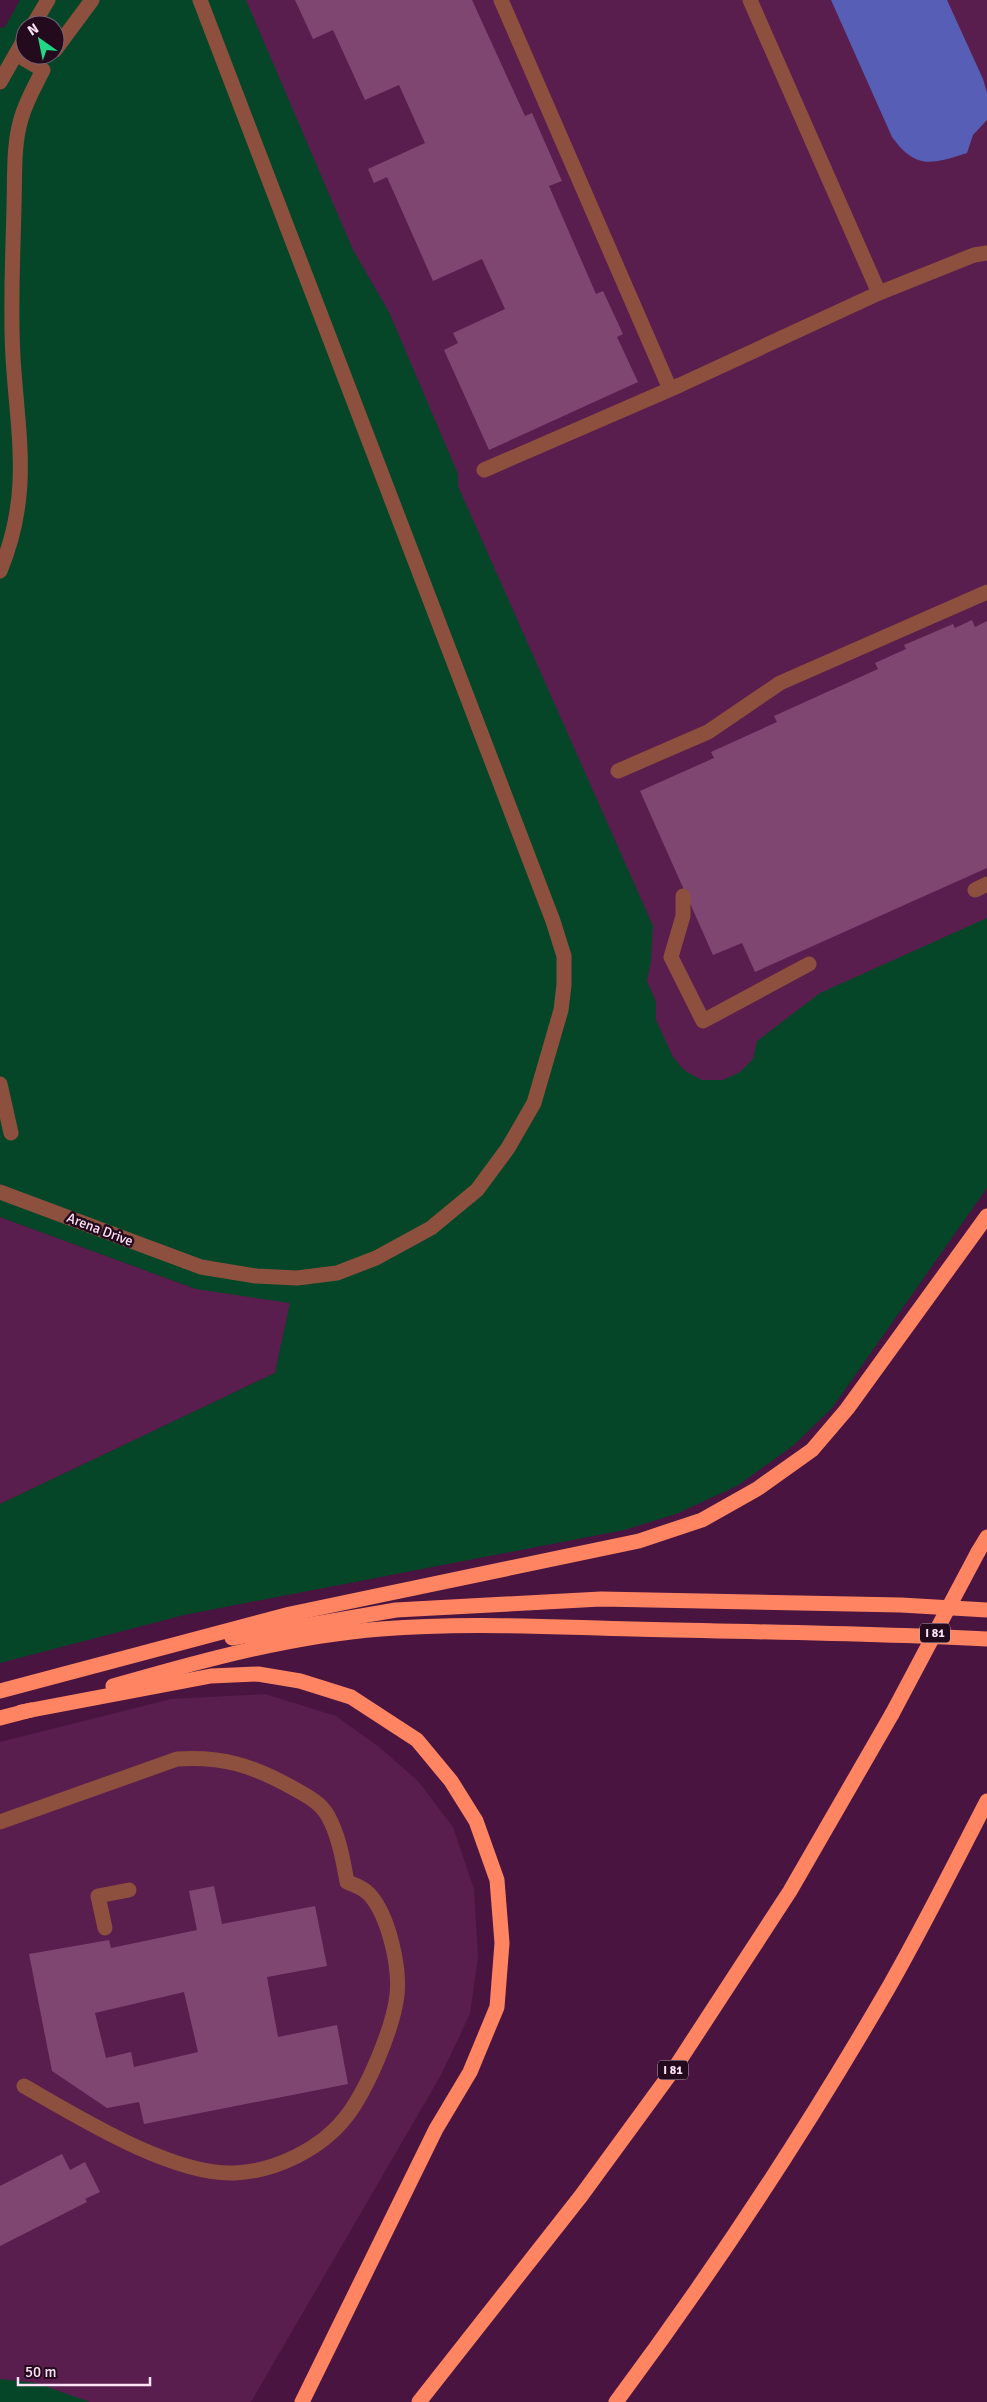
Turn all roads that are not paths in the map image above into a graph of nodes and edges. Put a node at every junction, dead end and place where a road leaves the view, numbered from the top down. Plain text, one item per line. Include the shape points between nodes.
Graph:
1 (48, 0) edge
2 (92, 0) edge
3 (200, 0) edge
4 (501, 0) edge
5 (750, 0) edge
6 (39, 15) edge
7 (65, 36) edge
8 (15, 56) edge
9 (35, 65) edge
10 (46, 65) edge
11 (43, 70) junction
12 (0, 82) edge
13 (987, 253) edge
14 (879, 293) junction
15 (670, 389) junction
16 (484, 470) dead end
17 (0, 572) edge
18 (987, 592) edge
19 (618, 771) dead end
20 (683, 896) dead end
21 (809, 964) dead end
22 (0, 1084) edge
23 (11, 1133) dead end
24 (0, 1192) edge
25 (987, 1216) edge
26 (987, 1537) edge
27 (987, 1610) edge
28 (987, 1639) edge
29 (7, 1689) edge
30 (21, 1712) junction
31 (0, 1718) edge
32 (987, 1801) edge
33 (0, 1822) edge
34 (129, 1890) dead end
35 (105, 1928) dead end
36 (24, 2086) dead end
37 (302, 2402) edge
38 (419, 2402) edge
39 (616, 2402) edge

1 - 6 lane
2 - 7 lane
3 - 24 lane, Arena Drive via 553,920 564,956 561,1010 534,1102 508,1148 477,1190 431,1228 376,1258 337,1273 297,1278 256,1276 201,1267
4 - 15 lane
5 - 14 lane
8 - 12 lane
9 - 11 lane
10 - 11 lane
11 - 17 lane via 29,96 16,145 13,357 22,460 18,511
13 - 14 lane via 958,261
14 - 15 lane
15 - 16 lane
18 - 19 lane via 780,683 708,732
20 - 21 lane via 683,916 671,956 703,1021
22 - 23 lane
25 - 29 highway via 848,1409 812,1450 757,1489 702,1520 638,1541 290,1614
26 - 38 highway, I 81, bridge via 892,1714 790,1891 676,2066 575,2203
27 - 29 highway via 901,1605 601,1599 396,1610 221,1640
28 - 30 highway via 896,1634 459,1625 379,1629 281,1643 201,1660
30 - 31 highway
30 - 37 highway via 212,1676 258,1674 300,1681 352,1697 417,1740 451,1781 476,1820 497,1880 502,1943 497,2007 470,2072 436,2129
32 - 39 highway via 890,1984 812,2114 731,2238
33 - 36 lane via 177,1759 221,1760 265,1772 317,1802 328,1816 347,1882 369,1894 389,1931 396,1973 397,1994 392,2018 360,2095 346,2118 328,2136 286,2162 234,2173 176,2164 94,2126
34 - 35 lane via 98,1896

